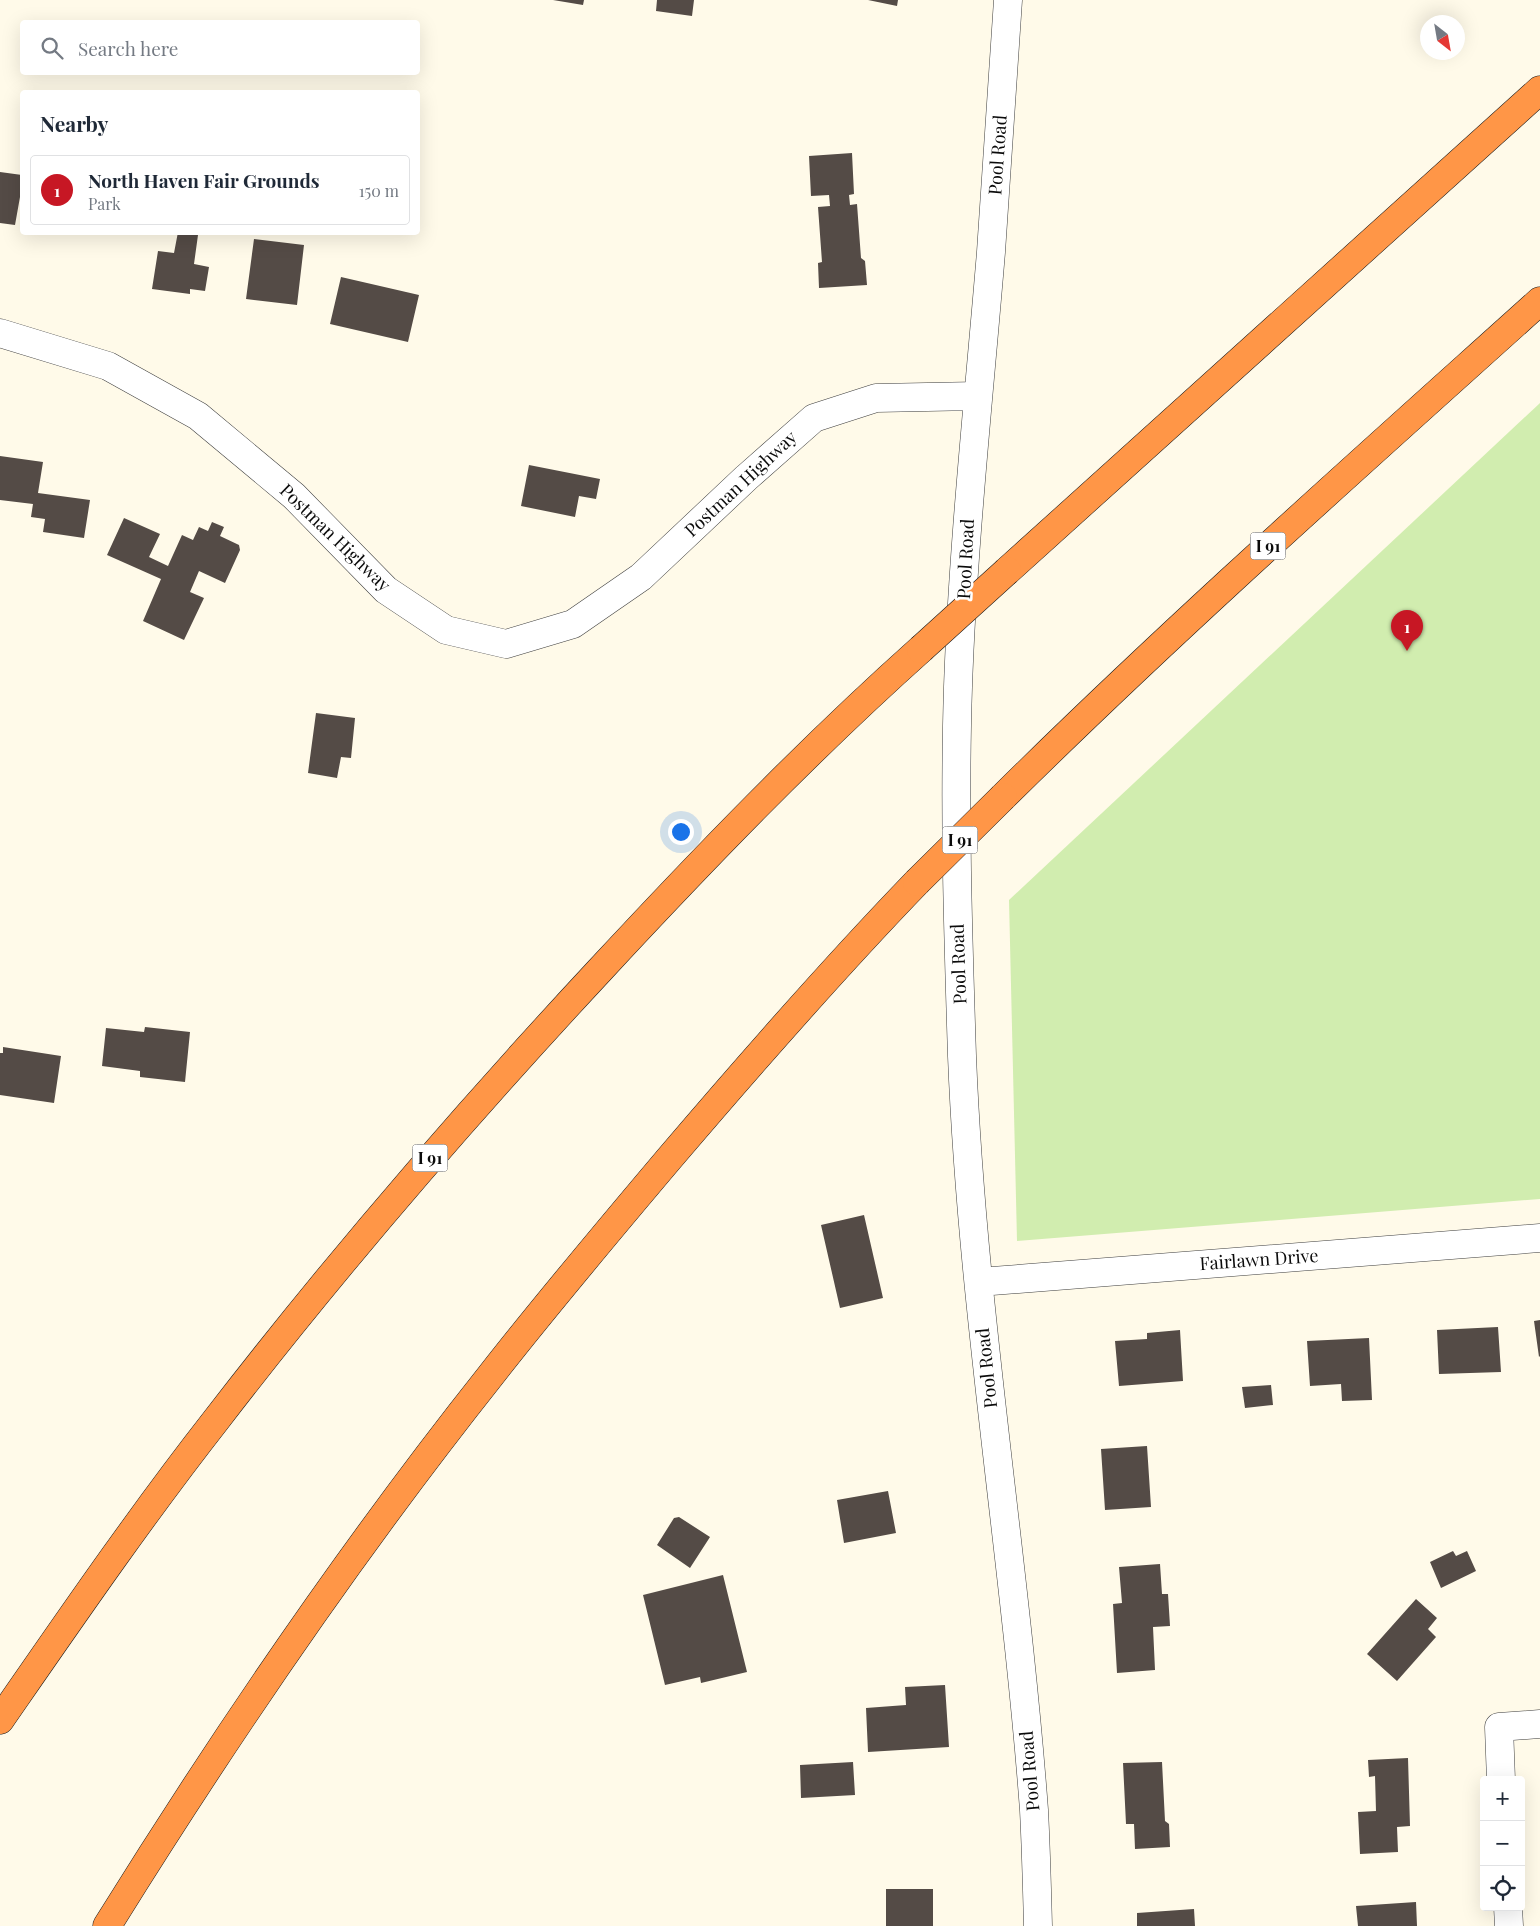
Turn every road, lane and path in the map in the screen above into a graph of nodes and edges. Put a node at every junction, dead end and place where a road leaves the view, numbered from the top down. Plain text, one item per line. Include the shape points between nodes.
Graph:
1 (1008, 0) edge
2 (1540, 90) edge
3 (1540, 301) edge
4 (0, 333) edge
5 (977, 396) junction
6 (1540, 1238) edge
7 (979, 1282) junction
8 (0, 1720) edge
9 (1540, 1724) edge
10 (1501, 1776) edge
11 (1508, 1911) edge
12 (107, 1926) edge
13 (1038, 1926) edge
14 (1509, 1926) edge

1 - 5 street, Pool Road
2 - 8 highway, I 91, bridge via 822,741 691,873 546,1028 419,1171 301,1312 215,1420 104,1570
3 - 12 highway, I 91, bridge via 1154,652 917,882 792,1017 705,1116 490,1376 388,1510 279,1665
4 - 5 street, Postman Highway via 108,366 198,416 294,496 386,590 446,630 506,644 573,624 641,577 814,418 876,398
5 - 7 street, Pool Road via 962,616 957,751 962,1061
6 - 7 street, Fairlawn Drive
7 - 13 street, Pool Road via 1034,1812
9 - 10 street via 1499,1727
11 - 14 street

